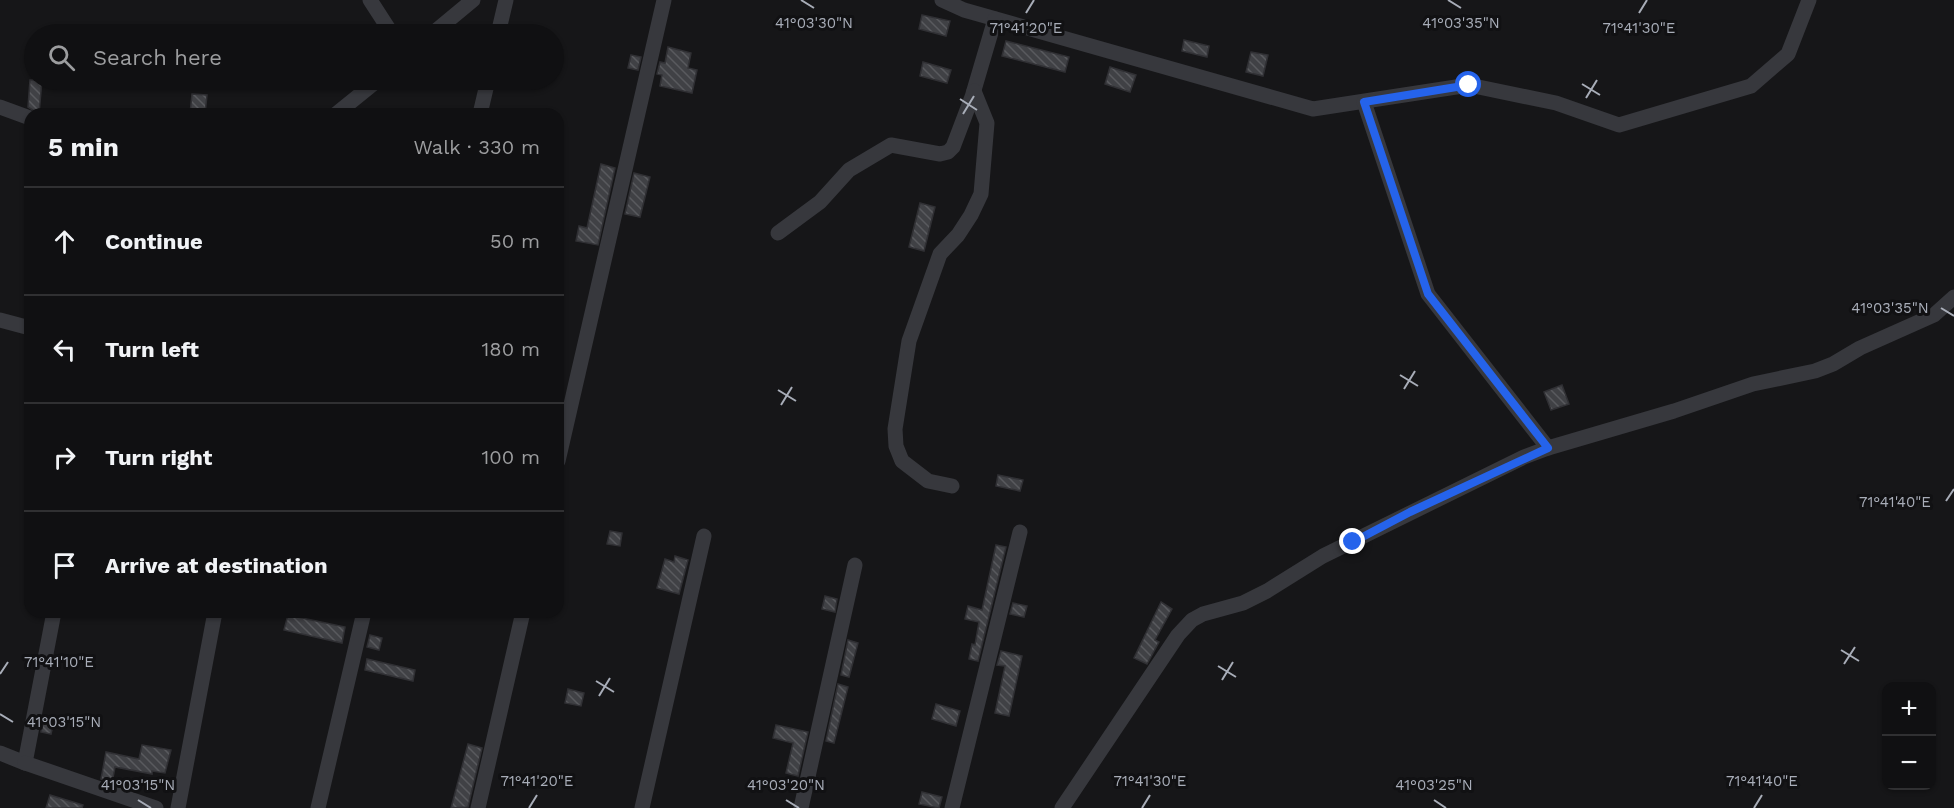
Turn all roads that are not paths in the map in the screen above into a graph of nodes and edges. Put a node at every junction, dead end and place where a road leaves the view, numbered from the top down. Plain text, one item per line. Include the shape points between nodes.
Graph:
1 (370, 0) edge
2 (474, 0) edge
3 (506, 0) edge
4 (664, 0) edge
5 (942, 0) edge
6 (1809, 0) edge
7 (995, 19) junction
8 (386, 24) edge
9 (444, 24) edge
10 (500, 24) edge
11 (366, 90) edge
12 (486, 90) edge
13 (974, 91) junction
14 (1364, 102) junction
15 (0, 106) edge
16 (343, 108) edge
17 (481, 108) edge
18 (24, 116) edge
19 (778, 233) dead end
20 (1954, 297) edge
21 (0, 320) edge
22 (24, 326) edge
23 (564, 435) edge
24 (1548, 448) junction
25 (952, 486) dead end
26 (1020, 532) dead end
27 (704, 536) dead end
28 (855, 565) dead end
29 (53, 618) edge
30 (213, 618) edge
31 (362, 618) edge
32 (522, 618) edge
33 (0, 753) edge
34 (25, 763) junction
35 (156, 808) edge
36 (178, 808) edge
37 (318, 808) edge
38 (478, 808) edge
39 (642, 808) edge
40 (801, 808) edge
41 (952, 808) edge
42 (1062, 808) edge

1 - 8 street
2 - 9 street
3 - 10 street
4 - 23 street
5 - 7 street
6 - 14 street via 1788,54 1751,86 1619,125 1556,103 1469,85
7 - 13 street
7 - 14 street via 1313,109
11 - 16 street
12 - 17 street
13 - 19 street via 948,152 940,154 891,144 849,170 820,202
13 - 25 street via 987,123 981,194 958,235 940,254 909,341 895,429 902,461 928,481
14 - 24 street via 1428,294
15 - 18 street
20 - 24 street via 1934,315 1815,371 1753,384
21 - 22 street
24 - 42 street via 1323,556 1243,603 1192,620
26 - 41 street
27 - 39 street
28 - 40 street
29 - 34 street
30 - 36 street
31 - 37 street
32 - 38 street
33 - 34 street
34 - 35 street

